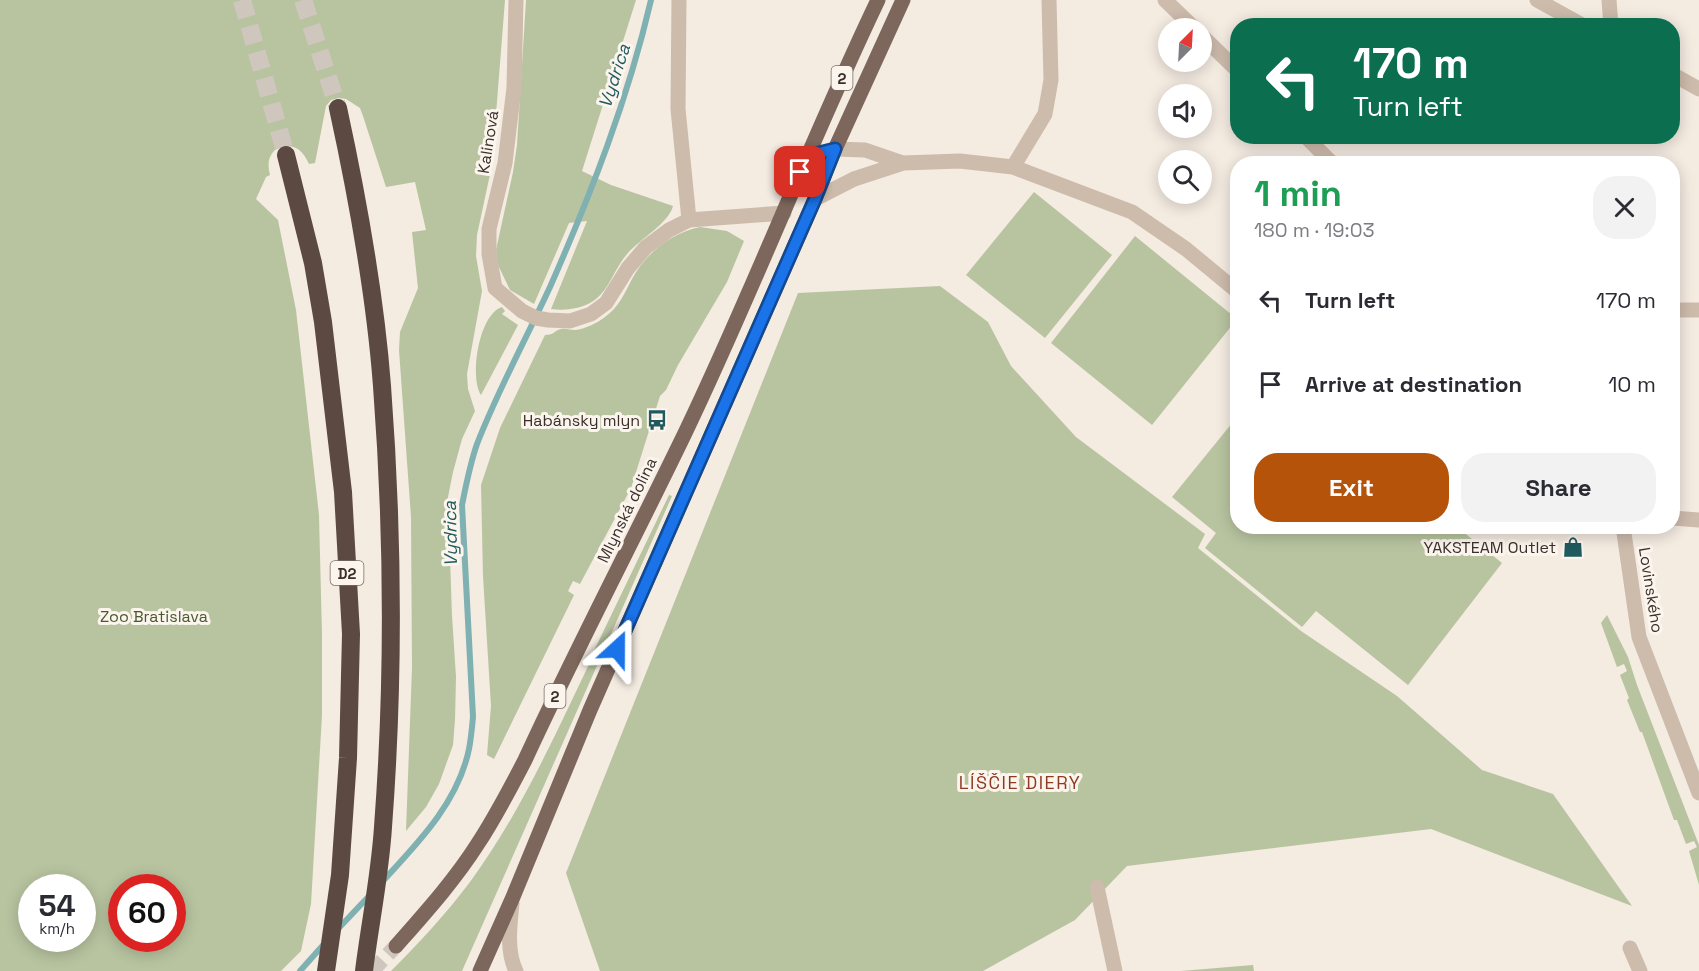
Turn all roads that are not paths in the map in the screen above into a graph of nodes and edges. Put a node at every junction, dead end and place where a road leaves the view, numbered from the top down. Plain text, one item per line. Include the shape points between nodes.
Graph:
1 (516, 0) edge
2 (679, 0) edge
3 (878, 0) edge
4 (903, 0) edge
5 (1048, 0) edge
6 (1165, 0) edge
7 (1537, 0) edge
8 (1609, 0) edge
9 (1184, 18) edge
10 (1570, 18) edge
11 (1610, 18) edge
12 (1212, 46) edge
13 (1230, 63) edge
14 (1680, 78) edge
15 (1699, 89) edge
16 (338, 108) tunnel mouth
17 (1313, 144) edge
18 (835, 149) junction
19 (286, 155) tunnel mouth
20 (807, 156) junction
21 (1325, 156) edge
22 (903, 163) junction
23 (1013, 167) junction
24 (815, 199) junction
25 (784, 213) junction
26 (689, 220) junction
27 (1230, 285) edge
28 (1680, 310) edge
29 (1699, 310) edge
30 (1680, 519) edge
31 (1699, 520) edge
32 (1624, 534) edge
33 (1699, 793) edge
34 (1097, 887) dead end
35 (513, 897) junction
36 (396, 946) tunnel mouth
37 (1630, 948) dead end
38 (326, 971) edge
39 (364, 971) edge
40 (480, 971) edge
41 (516, 971) edge
42 (1115, 971) edge
43 (1640, 971) edge

1 - 26 street, Kalinová via 513,99 505,163 489,229 495,288 536,318 570,321 591,314 606,303 646,247
2 - 26 street via 678,109
3 - 20 main road, Mlynská dolina / 2
4 - 18 main road, 2
5 - 23 street via 1051,80 1046,114
6 - 9 street
7 - 10 street
8 - 11 street
12 - 13 street
14 - 15 street
16 - 39 highway via 363,236 382,386 390,599 390,712 383,829
17 - 21 street
18 - 20 main road
18 - 22 street via 865,150
18 - 24 main road, 2
19 - 38 highway, D2 via 323,322 343,492 351,634 340,875
20 - 25 main road, Mlynská dolina / 2
22 - 23 street via 960,161
22 - 24 street via 854,179
23 - 27 street via 1132,212
24 - 25 main road
24 - 35 main road, 2 via 590,710
25 - 26 street
25 - 36 main road, Mlynská dolina / 2 via 687,429 501,806 439,897
28 - 29 street
30 - 31 street
32 - 33 street, Lovinského via 1640,637
34 - 42 street
35 - 40 main road, 2
35 - 41 street via 509,930
37 - 43 street

